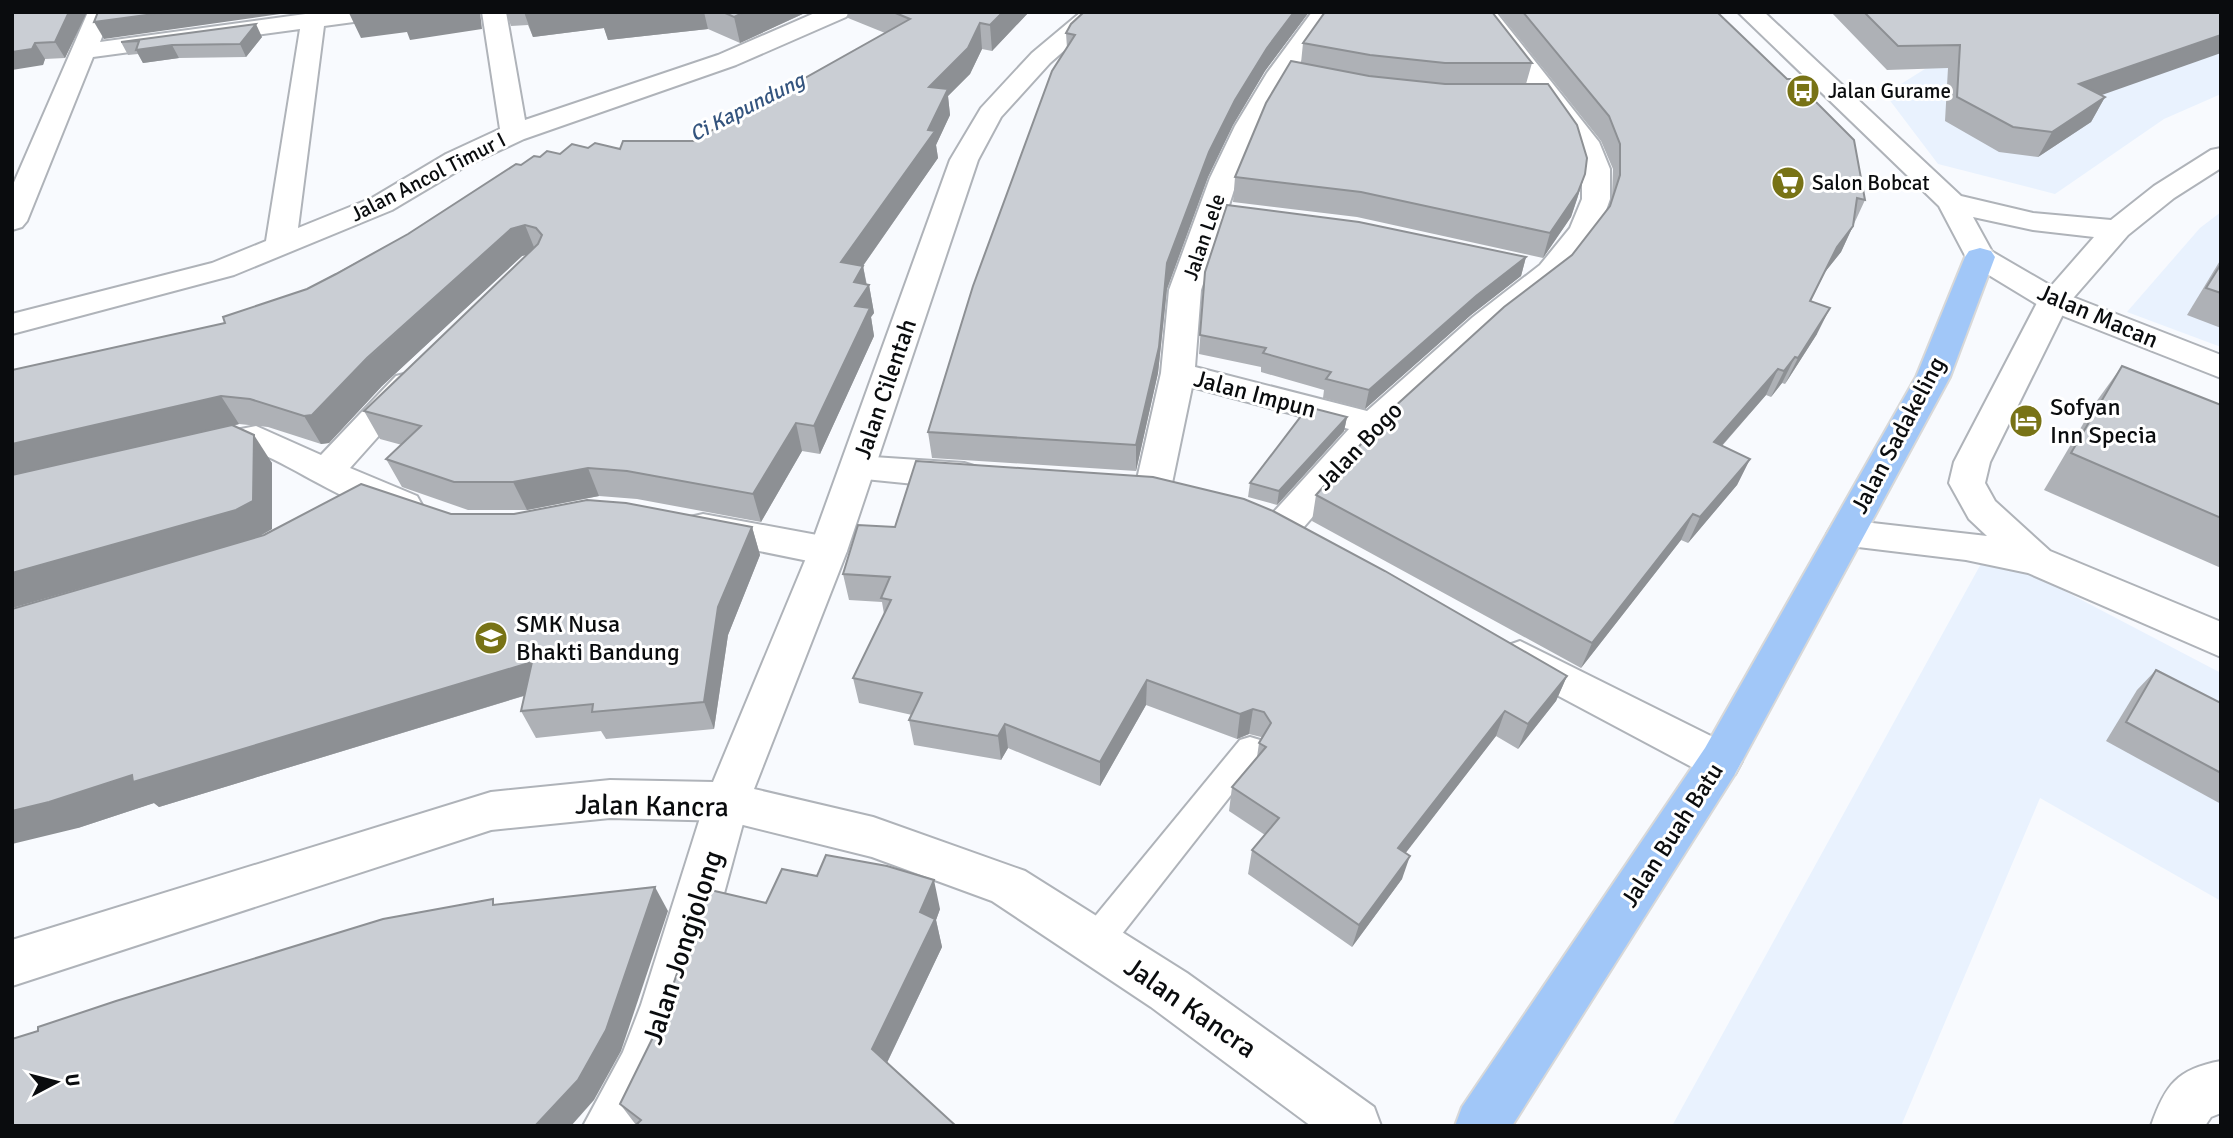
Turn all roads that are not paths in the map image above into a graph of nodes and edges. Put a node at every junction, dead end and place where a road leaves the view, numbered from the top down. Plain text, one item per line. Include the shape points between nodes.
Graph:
1 (100, 12) edge
2 (376, 12) edge
3 (494, 12) edge
4 (838, 12) edge
5 (1096, 12) edge
6 (1324, 12) edge
7 (1483, 12) edge
8 (1750, 12) edge
9 (313, 21) junction
10 (85, 51) junction
11 (514, 132) junction
12 (2221, 156) edge
13 (1951, 202) junction
14 (12, 221) edge
15 (2118, 229) junction
16 (281, 247) junction
17 (1980, 257) junction
18 (1511, 262) edge
19 (1551, 272) junction
20 (2054, 301) junction
21 (12, 324) edge
22 (2221, 367) edge
23 (426, 368) edge
24 (1178, 373) junction
25 (1373, 425) junction
26 (173, 455) edge
27 (858, 468) junction
28 (326, 472) junction
29 (995, 478) edge
30 (1114, 486) edge
31 (1153, 488) junction
32 (366, 491) junction
33 (1193, 496) edge
34 (335, 512) edge
35 (441, 519) edge
36 (676, 522) edge
37 (1846, 534) junction
38 (1321, 545) edge
39 (828, 551) junction
40 (2036, 561) junction
41 (1487, 638) edge
42 (2221, 640) edge
43 (1250, 748) dead end
44 (1720, 761) junction
45 (727, 802) junction
46 (1095, 942) junction
47 (12, 963) edge
48 (2221, 1087) edge
49 (609, 1126) edge
50 (1355, 1126) edge
51 (1481, 1126) edge
52 (2178, 1126) edge

1 - 10 street
2 - 9 street
3 - 11 street
4 - 11 street, Jalan Ancol Timur I via 727,60
5 - 27 street, Jalan Cilentah via 1041,58 990,114 964,160
6 - 24 street, Jalan Lele via 1293,76 1248,126 1224,178 1227,213 1185,290
7 - 19 street, Jalan Bogo via 1535,98 1585,142 1596,169 1596,199 1584,230
8 - 13 street
9 - 10 street
9 - 16 street
10 - 14 street
11 - 16 street, Jalan Ancol Timur I via 382,204
12 - 15 street via 2164,192
13 - 15 street via 2066,229
13 - 17 street
15 - 20 street
16 - 21 street, Jalan Ancol Timur I via 223,269
17 - 20 street, Jalan Macan
17 - 37 main road, Jalan Sadakeling via 1933,377
18 - 19 street
19 - 25 street, Jalan Bogo via 1484,324
20 - 22 street, Jalan Macan
20 - 40 street via 1972,462 1967,483 1982,510
23 - 28 street
24 - 25 street, Jalan Impun
24 - 31 street, Jalan Lele
25 - 38 street, Jalan Bogo via 1267,519
26 - 28 street via 256,438
27 - 29 street
27 - 39 street, Jalan Cilentah
28 - 32 street
30 - 31 street
31 - 33 street
32 - 34 street
32 - 35 street
36 - 39 street
37 - 40 street via 1965,546
37 - 44 main road, Jalan Buah Batu
39 - 45 street, Jalan Cilentah
40 - 42 street
41 - 44 street
43 - 46 lane
44 - 51 main road, Jalan Buah Batu
45 - 46 street, Jalan Kancra via 873,837 1008,886
45 - 47 street, Jalan Kancra via 610,799 491,811
45 - 49 street, Jalan Jongjolong via 666,1005 642,1068
46 - 50 street, Jalan Kancra via 1169,990
48 - 52 street via 2205,1089 2184,1105

